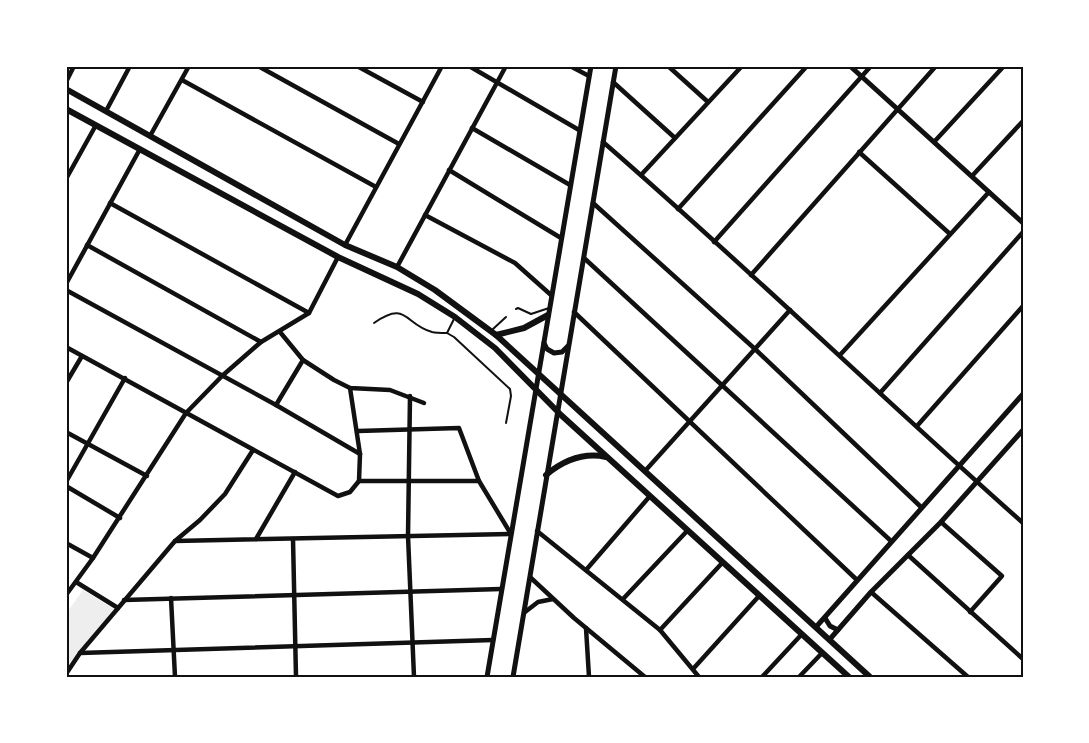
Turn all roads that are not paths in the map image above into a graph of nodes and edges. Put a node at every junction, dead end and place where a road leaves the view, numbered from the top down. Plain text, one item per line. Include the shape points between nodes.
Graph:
1 (74, 66) edge
2 (130, 66) edge
3 (189, 66) edge
4 (258, 66) edge
5 (357, 66) edge
6 (442, 66) edge
7 (469, 66) edge
8 (506, 66) edge
9 (570, 66) edge
10 (591, 66) edge
11 (616, 66) edge
12 (668, 66) edge
13 (741, 66) edge
14 (807, 66) edge
15 (850, 66) edge
16 (871, 66) edge
17 (936, 66) edge
18 (1004, 66) edge
19 (589, 76) junction
20 (861, 77) junction
21 (182, 80) junction
22 (498, 81) junction
23 (66, 82) edge
24 (613, 82) junction
25 (66, 89) edge
26 (423, 102) junction
27 (708, 102) junction
28 (66, 109) edge
29 (896, 109) junction
30 (106, 111) junction
31 (1023, 121) edge
32 (96, 125) junction
33 (472, 128) junction
34 (579, 130) junction
35 (150, 136) junction
36 (675, 138) junction
37 (603, 142) junction
38 (934, 142) junction
39 (399, 144) junction
40 (140, 149) junction
41 (859, 152) junction
42 (449, 170) junction
43 (641, 175) junction
44 (972, 176) junction
45 (66, 179) edge
46 (570, 184) junction
47 (376, 187) junction
48 (989, 192) junction
49 (111, 203) junction
50 (594, 203) junction
51 (678, 209) junction
52 (425, 215) junction
53 (1023, 223) edge
54 (1023, 232) edge
55 (950, 234) junction
56 (561, 237) junction
57 (714, 242) junction
58 (345, 245) junction
59 (87, 246) junction
60 (338, 257) junction
61 (584, 258) junction
62 (397, 267) junction
63 (751, 275) junction
64 (66, 284) edge
65 (66, 290) edge
66 (551, 295) junction
67 (1023, 306) edge
68 (516, 309) dead end
69 (790, 310) junction
70 (548, 312) junction
71 (574, 312) junction
72 (309, 313) junction
73 (455, 317) junction
74 (506, 317) dead end
75 (374, 322) dead end
76 (280, 332) junction
77 (447, 333) junction
78 (494, 333) junction
79 (544, 341) junction
80 (261, 342) junction
81 (568, 344) junction
82 (66, 346) edge
83 (755, 348) junction
84 (840, 355) junction
85 (82, 356) junction
86 (303, 360) junction
87 (538, 373) junction
88 (222, 376) junction
89 (125, 378) junction
90 (66, 383) edge
91 (722, 384) junction
92 (350, 388) junction
93 (535, 389) junction
94 (880, 393) junction
95 (560, 394) junction
96 (1023, 394) edge
97 (410, 396) junction
98 (424, 403) dead end
99 (276, 405) junction
100 (557, 410) junction
101 (186, 413) junction
102 (690, 420) junction
103 (506, 423) dead end
104 (917, 426) junction
105 (408, 430) junction
106 (1023, 430) edge
107 (358, 431) junction
108 (66, 432) edge
109 (88, 444) junction
110 (253, 450) junction
111 (360, 454) junction
112 (608, 457) junction
113 (958, 465) junction
114 (645, 471) junction
115 (295, 472) junction
116 (546, 475) junction
117 (147, 476) junction
118 (359, 481) junction
119 (408, 481) junction
120 (479, 481) junction
121 (976, 483) junction
122 (66, 484) edge
123 (650, 496) junction
124 (921, 507) junction
125 (120, 518) junction
126 (1022, 519) edge
127 (941, 522) junction
128 (688, 530) junction
129 (537, 531) junction
130 (511, 534) junction
131 (408, 536) junction
132 (293, 538) junction
133 (256, 539) junction
134 (175, 541) junction
135 (891, 541) junction
136 (66, 543) edge
137 (908, 555) junction
138 (93, 558) junction
139 (723, 562) junction
140 (586, 570) junction
141 (531, 578) junction
142 (857, 580) junction
143 (76, 582) junction
144 (501, 589) junction
145 (411, 592) junction
146 (871, 592) junction
147 (66, 595) edge
148 (293, 596) junction
149 (759, 596) junction
150 (171, 598) junction
151 (553, 599) junction
152 (623, 599) junction
153 (124, 600) junction
154 (118, 608) junction
155 (525, 612) junction
156 (970, 612) junction
157 (825, 618) junction
158 (816, 627) junction
159 (586, 628) junction
160 (660, 630) junction
161 (838, 630) junction
162 (802, 634) junction
163 (830, 639) junction
164 (493, 640) junction
165 (413, 642) junction
166 (294, 647) junction
167 (174, 652) junction
168 (80, 653) junction
169 (822, 653) junction
170 (1023, 659) edge
171 (693, 669) junction
172 (66, 674) edge
173 (175, 677) edge
174 (296, 677) edge
175 (414, 677) edge
176 (486, 677) edge
177 (513, 677) edge
178 (588, 677) edge
179 (645, 677) edge
180 (699, 677) edge
181 (762, 677) edge
182 (799, 677) edge
183 (849, 677) edge
184 (870, 677) edge
185 (968, 677) edge

1 - 23 street
2 - 30 street
3 - 21 street
4 - 39 street
5 - 26 street
6 - 26 street
7 - 22 street
8 - 22 street
9 - 19 street
10 - 19 street
11 - 24 street
12 - 27 street
13 - 27 street
14 - 51 street
15 - 20 street
16 - 20 street
17 - 29 street
18 - 38 street
19 - 34 street
20 - 29 street
20 - 57 street
21 - 35 street
21 - 47 street
22 - 33 street
22 - 34 street
24 - 36 street
24 - 37 street
25 - 30 main road
26 - 39 street
27 - 36 street
28 - 32 main road
29 - 38 street
29 - 41 street
30 - 35 main road
31 - 44 street
32 - 40 main road
32 - 45 street
33 - 42 street
33 - 46 street
34 - 46 street
35 - 58 main road
36 - 43 street
37 - 43 street
37 - 50 street
38 - 44 street
39 - 47 street
40 - 49 street
40 - 60 main road
41 - 55 street
41 - 63 street
42 - 52 street
42 - 56 street
43 - 51 street
44 - 48 street
46 - 56 street
47 - 58 street
48 - 53 street
48 - 55 street
49 - 59 street
49 - 72 street
50 - 61 street
50 - 83 street
51 - 57 street
52 - 62 street
52 - 66 street via 515,263
54 - 94 street
55 - 84 street
56 - 66 street
57 - 63 street
58 - 62 main road
59 - 64 street
59 - 80 street
60 - 72 street
60 - 73 main road via 418,294
61 - 71 street
61 - 91 street
62 - 78 main road
63 - 69 street
65 - 88 street
66 - 70 street
67 - 104 street
68 - 70 lane via 531,314
69 - 83 street
69 - 84 street
70 - 78 main road via 524,328
70 - 79 street
71 - 81 street
71 - 102 street
72 - 76 street
73 - 77 lane
73 - 93 main road via 495,348
74 - 78 lane
75 - 77 lane via 387,314 401,313 433,333
76 - 80 street
76 - 86 street
77 - 103 lane via 510,389
78 - 87 main road
79 - 81 street via 554,353 564,351
79 - 87 street
80 - 88 street
81 - 95 street
82 - 85 street
83 - 91 street
83 - 124 street
84 - 94 street
85 - 89 street
85 - 90 street
86 - 92 street
86 - 99 street
87 - 93 street
87 - 95 main road
88 - 99 street
88 - 101 street
89 - 101 street
89 - 109 street
91 - 102 street
91 - 135 street
92 - 97 street via 390,390
92 - 107 street
93 - 100 main road
93 - 130 street
94 - 104 street
95 - 100 street
95 - 114 main road
96 - 113 street
97 - 98 street
97 - 105 street
99 - 111 street
100 - 112 main road
100 - 116 street
101 - 110 street
101 - 117 street
102 - 114 street
102 - 142 street
104 - 113 street
105 - 107 street
105 - 119 street
105 - 120 street via 455,427 461,431
106 - 121 street
107 - 111 street
108 - 109 street
109 - 117 street
109 - 122 street
110 - 115 street
110 - 134 street via 225,494
111 - 118 street
112 - 116 main road via 584,455 570,459
112 - 123 main road
113 - 121 street
113 - 124 street
114 - 158 main road
115 - 118 street via 338,496 350,492
115 - 133 street
116 - 129 street
117 - 125 street
118 - 119 street
119 - 120 street
119 - 131 street
120 - 130 street
121 - 126 street
121 - 127 street
122 - 125 street
123 - 128 main road
123 - 140 street
124 - 135 street
125 - 138 street
127 - 137 street
127 - 156 street via 1002,576
128 - 139 main road
128 - 152 street
129 - 140 street
129 - 141 street
130 - 131 street
130 - 144 street
131 - 132 street
131 - 145 street
132 - 133 street
132 - 148 street
133 - 134 street
134 - 153 street
135 - 142 street
136 - 138 street
137 - 146 street
137 - 156 street
138 - 143 street
139 - 149 main road
139 - 160 street
140 - 152 street
141 - 151 street
141 - 155 street
142 - 157 street
143 - 147 street
143 - 154 street
144 - 145 street
144 - 164 street
145 - 148 street
145 - 165 street
146 - 161 street
146 - 185 street
148 - 150 street
148 - 166 street
149 - 162 main road
149 - 171 street
150 - 153 street
150 - 167 street
151 - 155 street via 538,602
151 - 159 street
152 - 160 street
153 - 154 street
154 - 168 street
155 - 177 street
156 - 170 street
157 - 158 street
157 - 161 street
158 - 163 main road
159 - 178 street
159 - 179 street
160 - 171 street
161 - 163 street
162 - 169 main road
162 - 181 street
163 - 184 main road
164 - 165 street
164 - 176 street
165 - 166 street
165 - 175 street
166 - 167 street
166 - 174 street
167 - 168 street
167 - 173 street
168 - 172 street
169 - 182 street
169 - 183 main road
171 - 180 street

